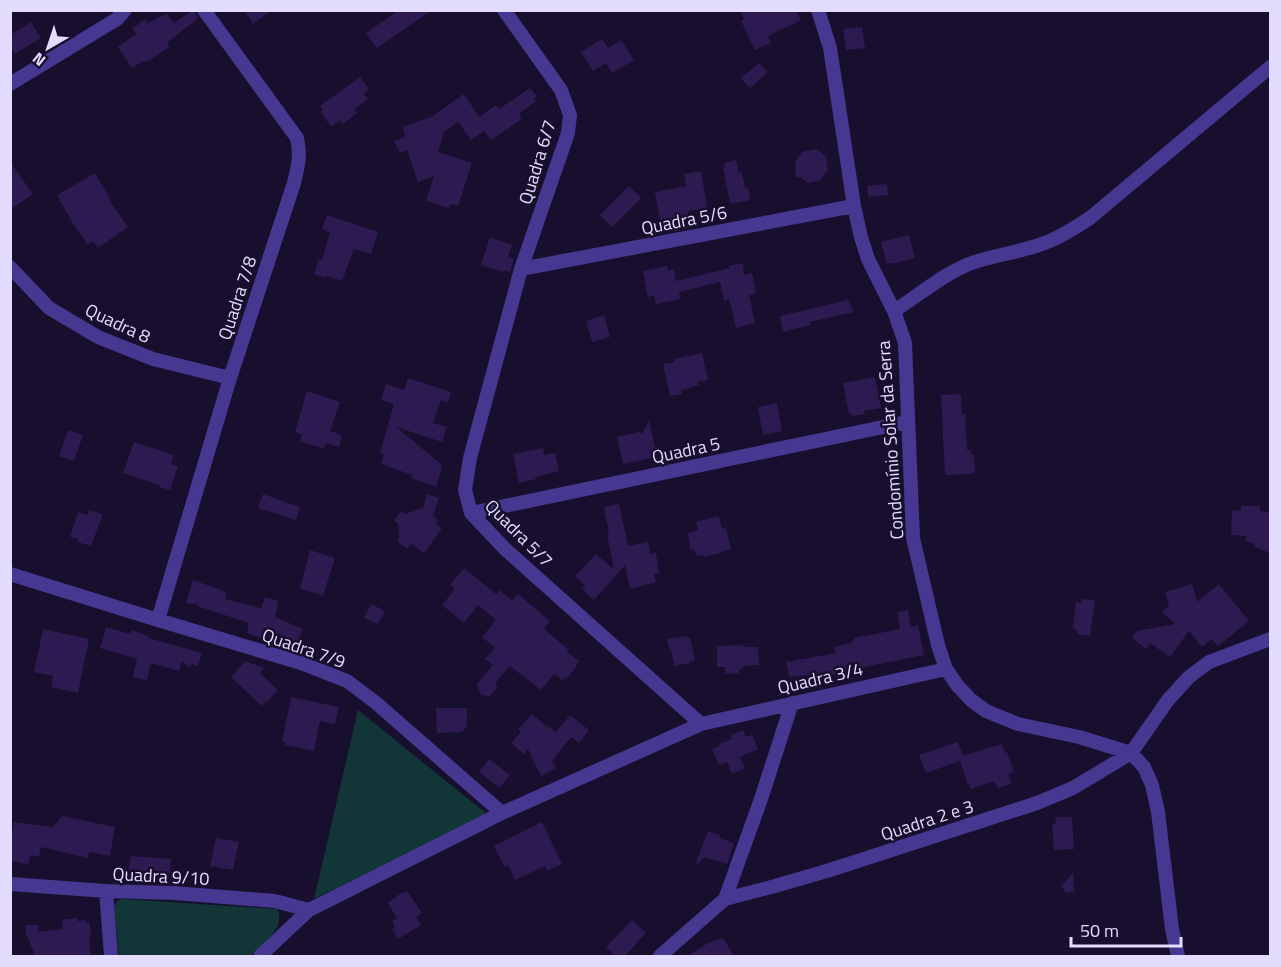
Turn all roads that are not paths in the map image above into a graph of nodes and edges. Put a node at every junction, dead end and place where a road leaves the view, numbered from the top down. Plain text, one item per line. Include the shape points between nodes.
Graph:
1 (204, 10) edge
2 (504, 10) edge
3 (818, 10) edge
4 (118, 13) edge
5 (1270, 67) edge
6 (10, 84) edge
7 (854, 206) junction
8 (10, 267) edge
9 (521, 269) junction
10 (894, 311) junction
11 (230, 378) junction
12 (907, 422) junction
13 (471, 513) junction
14 (10, 574) edge
15 (158, 620) junction
16 (1270, 639) edge
17 (946, 669) junction
18 (792, 703) junction
19 (702, 724) junction
20 (1131, 753) junction
21 (502, 813) junction
22 (10, 885) edge
23 (106, 891) junction
24 (725, 898) junction
25 (309, 909) junction
26 (111, 957) edge
27 (260, 957) edge
28 (660, 957) edge
29 (1178, 957) edge

1 - 11 street, Quadra 7/8 via 297,138 300,152 294,183
2 - 9 street, Quadra 6/7 via 561,90 570,115 568,133
3 - 7 street, Condomínio Solar da Serra via 830,48
4 - 6 street
5 - 10 street via 1090,218 1037,245 967,265
7 - 9 street, Quadra 5/6
7 - 10 street, Condomínio Solar da Serra via 868,259
8 - 11 street, Quadra 8 via 49,308 98,337 153,359
9 - 13 street, Quadra 5/7 via 470,458 465,490
10 - 12 street, Condomínio Solar da Serra via 905,342
11 - 15 street, Quadra 7/8
12 - 13 street, Quadra 5
12 - 17 street, Condomínio Solar da Serra via 913,538
13 - 19 street, Quadra 5/7
14 - 15 street, Quadra 7/9
15 - 21 street, Quadra 7/9 via 301,663 347,681
16 - 20 street via 1209,662 1189,677
17 - 18 street, Quadra 3/4
17 - 20 street, Condomínio Solar da Serra via 971,700 986,711 1018,724
18 - 19 street, Quadra 3/4
18 - 24 street
19 - 21 street, Quadra 3/4
20 - 24 street, Quadra 2 e 3 via 1072,789 1037,803 830,870
20 - 29 street via 1144,767 1152,785
21 - 25 street, Quadra 3/4
22 - 23 street, Quadra 9/10
23 - 25 street, Quadra 9/10 via 264,900
23 - 26 street
24 - 28 street
25 - 27 street, Quadra 3/4

